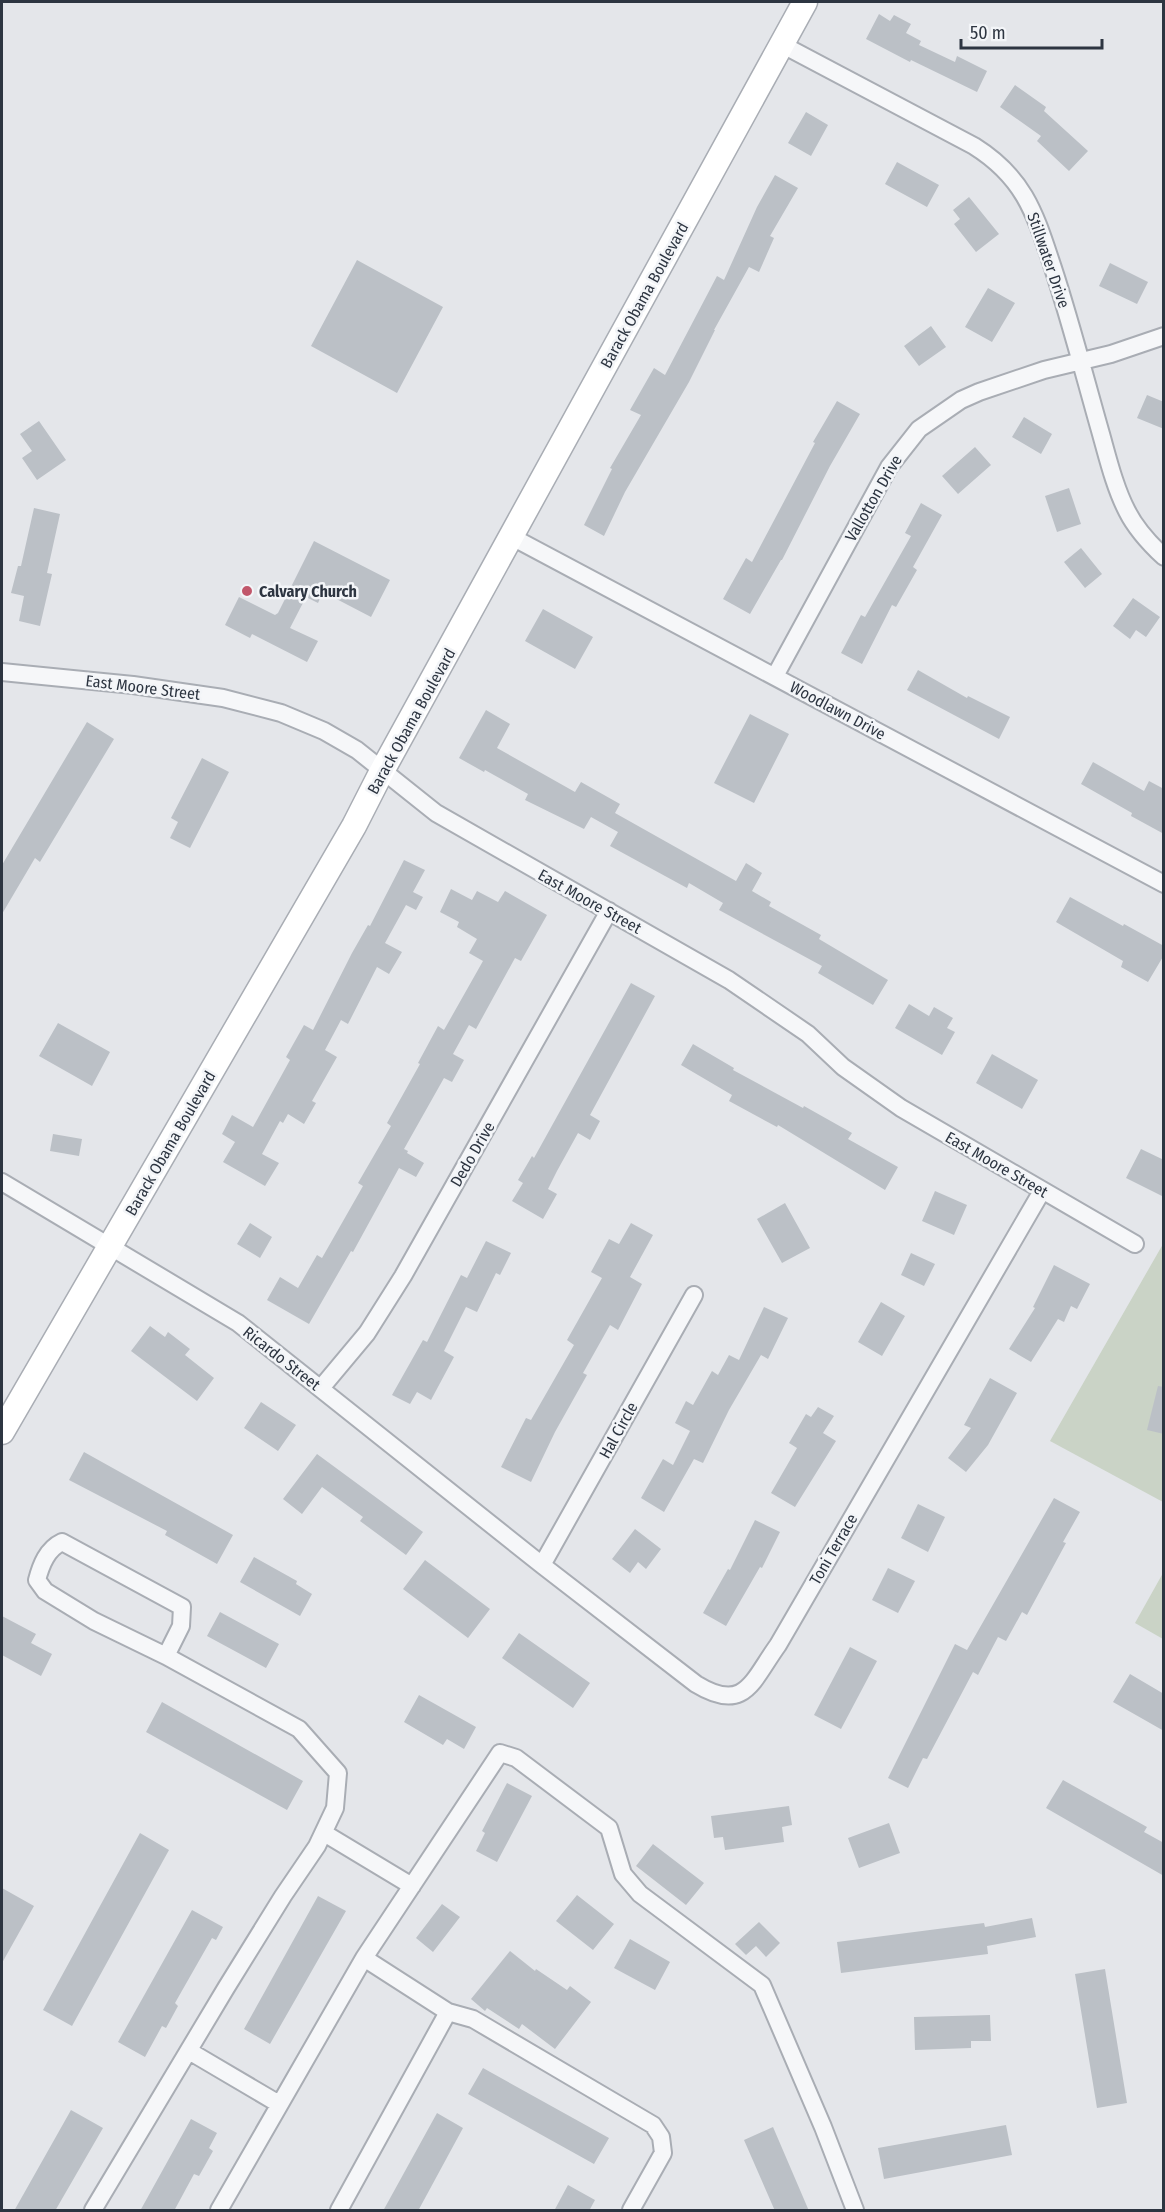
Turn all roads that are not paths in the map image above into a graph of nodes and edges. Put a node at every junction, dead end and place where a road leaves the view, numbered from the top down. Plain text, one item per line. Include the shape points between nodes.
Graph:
1 (805, 2) edge
2 (781, 44) junction
3 (1164, 336) edge
4 (1081, 361) junction
5 (512, 537) junction
6 (1164, 558) edge
7 (2, 672) edge
8 (775, 676) junction
9 (382, 771) junction
10 (1164, 884) edge
11 (609, 911) junction
12 (2, 1182) edge
13 (1042, 1191) junction
14 (1135, 1244) dead end
15 (110, 1248) junction
16 (694, 1295) dead end
17 (321, 1388) junction
18 (2, 1432) edge
19 (542, 1565) junction
20 (166, 1656) junction
21 (324, 1833) junction
22 (412, 1886) junction
23 (364, 1958) junction
24 (448, 2012) junction
25 (189, 2051) junction
26 (279, 2104) junction
27 (93, 2211) edge
28 (219, 2211) edge
29 (339, 2211) edge
30 (632, 2211) edge
31 (855, 2211) edge

1 - 2 main road, Barack Obama Boulevard
2 - 4 street, Stillwater Drive via 974,146 1001,166 1025,194 1034,213
2 - 5 main road, Barack Obama Boulevard
3 - 4 street, Vallotton Drive
4 - 6 street, Stillwater Drive via 1127,511
4 - 8 street, Vallotton Drive via 979,392 920,429 889,467
5 - 8 street, Woodlawn Drive
5 - 9 main road, Barack Obama Boulevard
7 - 9 street, East Moore Street via 172,690 257,705 324,731 357,750
8 - 10 street, Woodlawn Drive
9 - 11 street, East Moore Street via 435,813
9 - 15 main road, Barack Obama Boulevard
11 - 13 street, East Moore Street via 729,980 808,1034 843,1067 901,1108
11 - 17 street, Dedo Drive via 403,1276 367,1333
12 - 15 street, Ricardo Street
13 - 14 street, East Moore Street
13 - 19 street, Toni Terrace via 778,1645 745,1691 730,1697 696,1684
15 - 17 street, Ricardo Street via 238,1323
15 - 18 main road, Barack Obama Boulevard
16 - 19 street, Hal Circle
17 - 19 street, Ricardo Street
20 - 20 street via 94,1621 45,1591 37,1580 54,1545 62,1542 182,1607 181,1626
20 - 21 street via 299,1729 338,1773 335,1808
21 - 22 street
21 - 25 street
22 - 23 street
22 - 31 street via 500,1753 516,1758 609,1828 623,1874 640,1894 762,1985
23 - 24 street
23 - 26 street
24 - 29 street
24 - 30 street via 473,2019 653,2125 661,2137 663,2153
25 - 26 street
25 - 27 street
26 - 28 street

